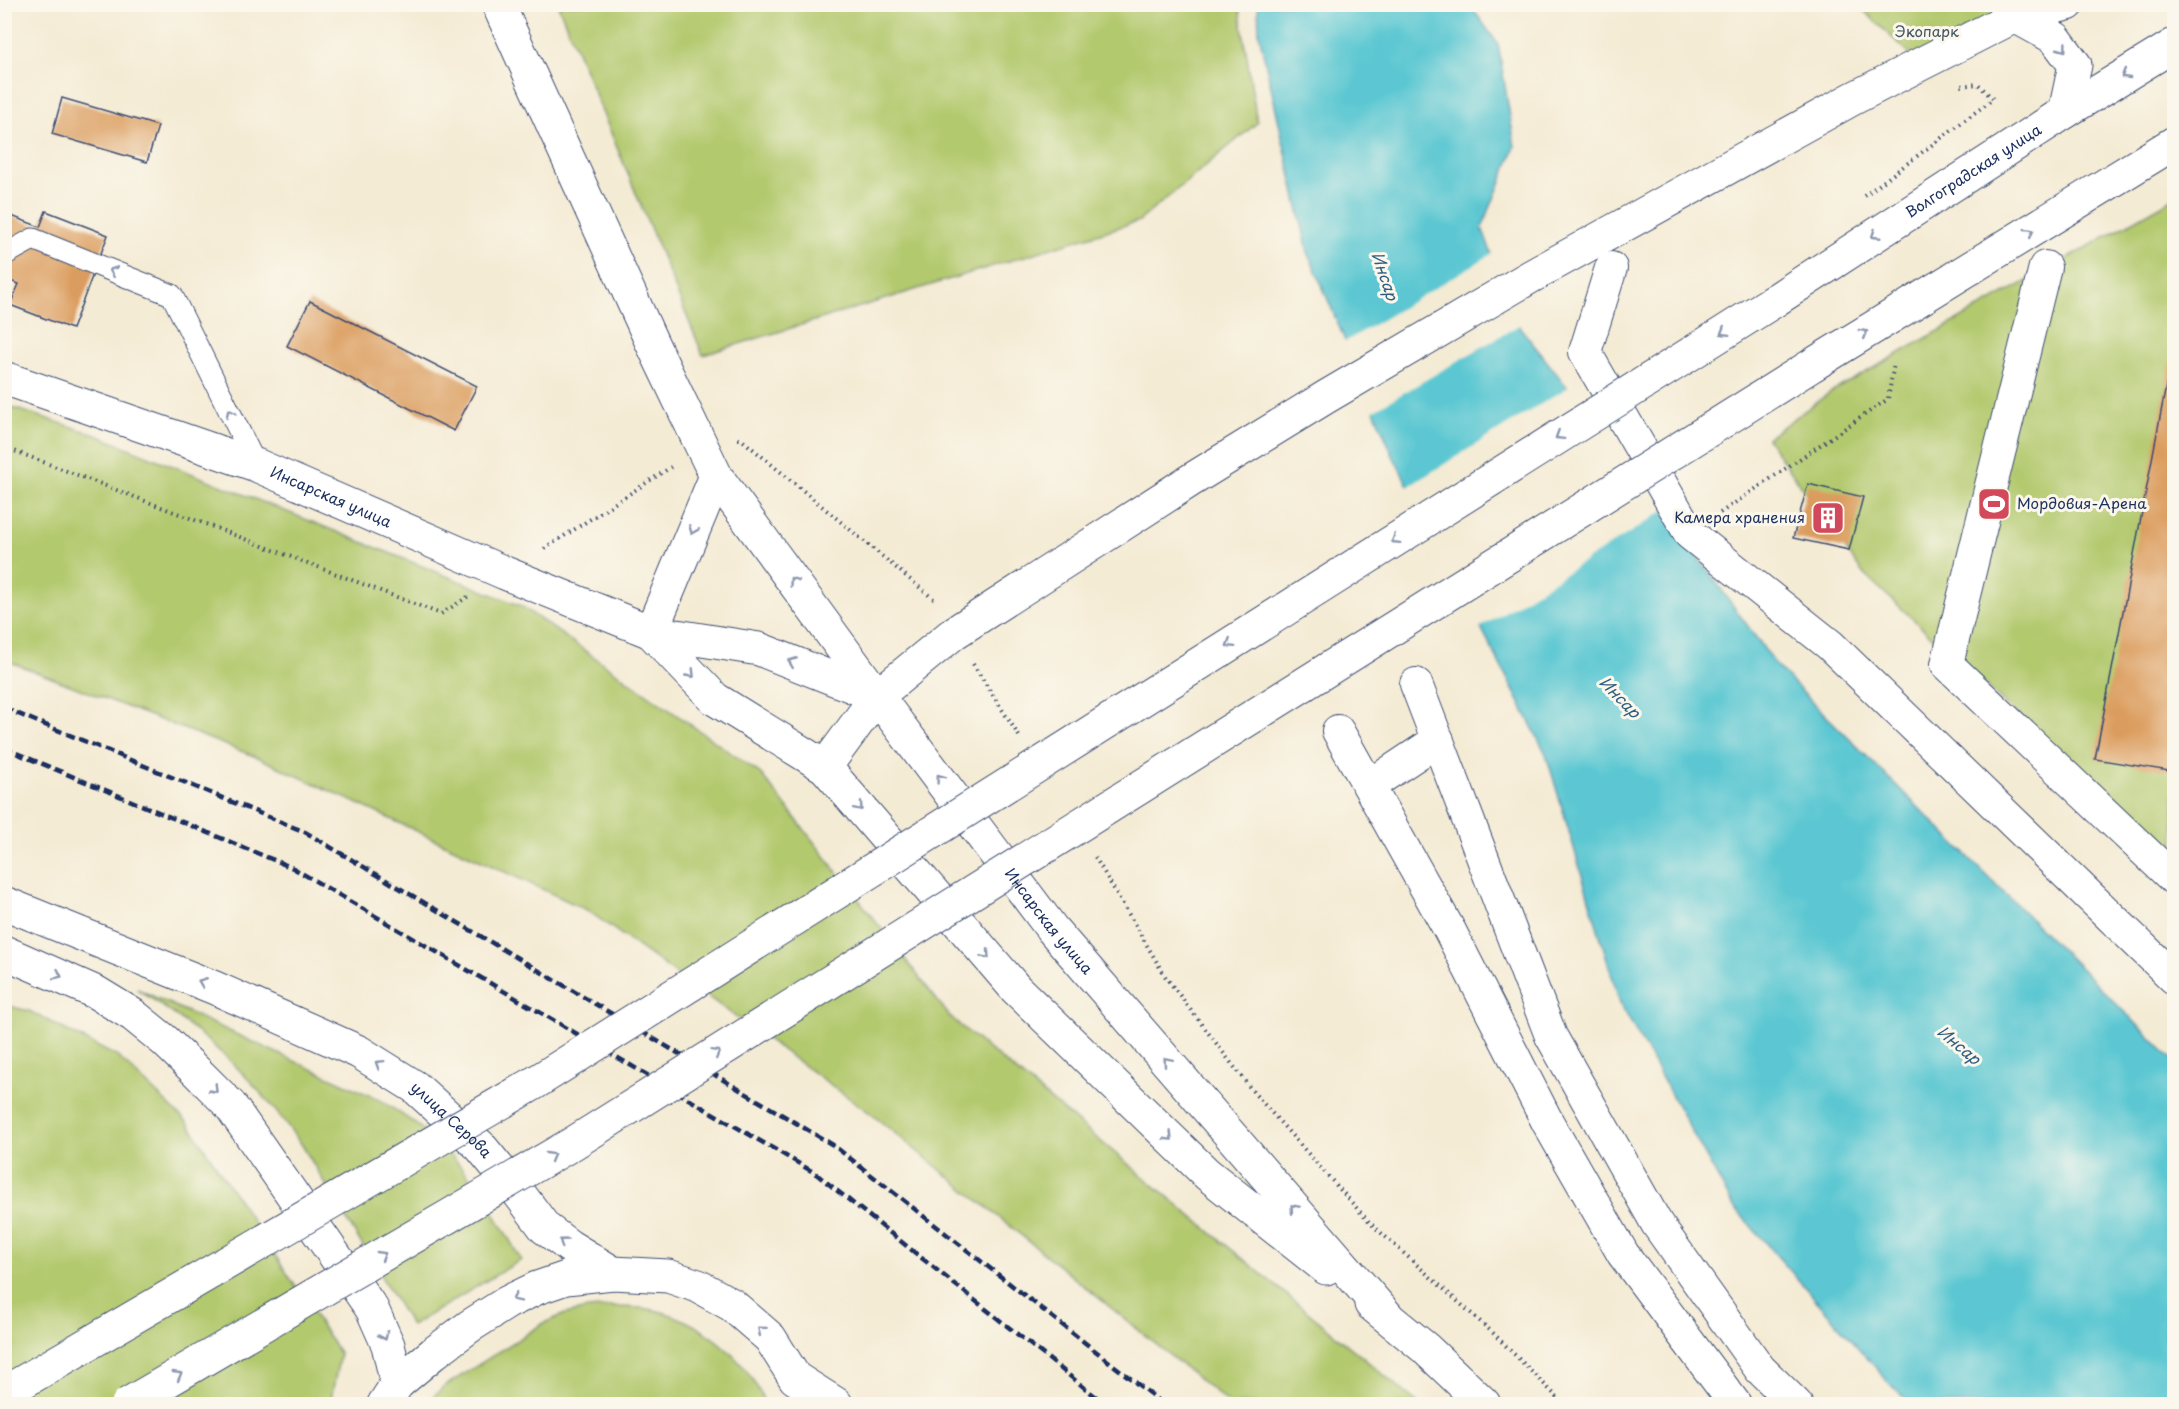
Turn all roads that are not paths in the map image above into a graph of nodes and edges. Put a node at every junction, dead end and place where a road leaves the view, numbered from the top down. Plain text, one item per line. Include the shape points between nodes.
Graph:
1 (498, 4) edge
2 (2068, 4) edge
3 (2015, 16) junction
4 (2175, 45) edge
5 (2065, 112) junction
6 (2175, 143) edge
7 (4, 255) edge
8 (2045, 267) dead end
9 (1611, 268) dead end
10 (4, 378) edge
11 (256, 465) junction
12 (716, 476) junction
13 (651, 632) junction
14 (1416, 684) dead end
15 (877, 696) junction
16 (1338, 731) dead end
17 (1438, 740) junction
18 (825, 767) junction
19 (1369, 786) junction
20 (2175, 879) edge
21 (4, 903) edge
22 (4, 952) edge
23 (2175, 978) edge
24 (613, 1273) junction
25 (1387, 1316) junction
26 (800, 1391) edge
27 (4, 1393) edge
28 (391, 1394) edge
29 (128, 1404) edge
30 (836, 1404) edge
31 (1484, 1404) edge
32 (1735, 1404) edge
33 (1796, 1404) edge

1 - 12 street
2 - 3 street
3 -> 5 street via 2055,38 2075,65
3 - 15 street via 1852,99 1530,277 1326,397 954,633
4 -> 5 street, Волгоградская улица
5 -> 27 street, Волгоградская улица, bridge via 1774,301 533,1084
29 -> 6 street, bridge via 572,1144 1814,364
11 -> 7 lane via 172,295 33,239
8 - 20 street via 1947,664
9 - 23 street via 1585,352 1690,534 1830,645
10 - 11 street, Инсарская улица
11 - 13 street, Инсарская улица
12 -> 13 street
15 -> 12 street
15 -> 13 street, Инсарская улица via 759,649
13 -> 18 street, Инсарская улица via 715,699
14 - 17 street
15 - 18 street
25 -> 15 street, Инсарская улица via 1052,929
16 - 19 street
17 - 19 street
17 - 33 street via 1551,1036 1657,1224 1760,1369
18 -> 25 street, Инсарская улица via 1016,989 1207,1174
19 - 32 street via 1450,931 1548,1123 1623,1254
24 -> 21 street, улица Серова via 545,1228 480,1146 415,1087 359,1052 216,988
22 -> 28 street via 97,993 133,1015 230,1105 372,1309 388,1345
26 -> 24 street, улица Серова via 770,1338 732,1305 698,1286 668,1276
24 -> 28 street via 566,1278 508,1302 435,1352
25 - 31 street, Инсарская улица
26 - 30 street, улица Серова

